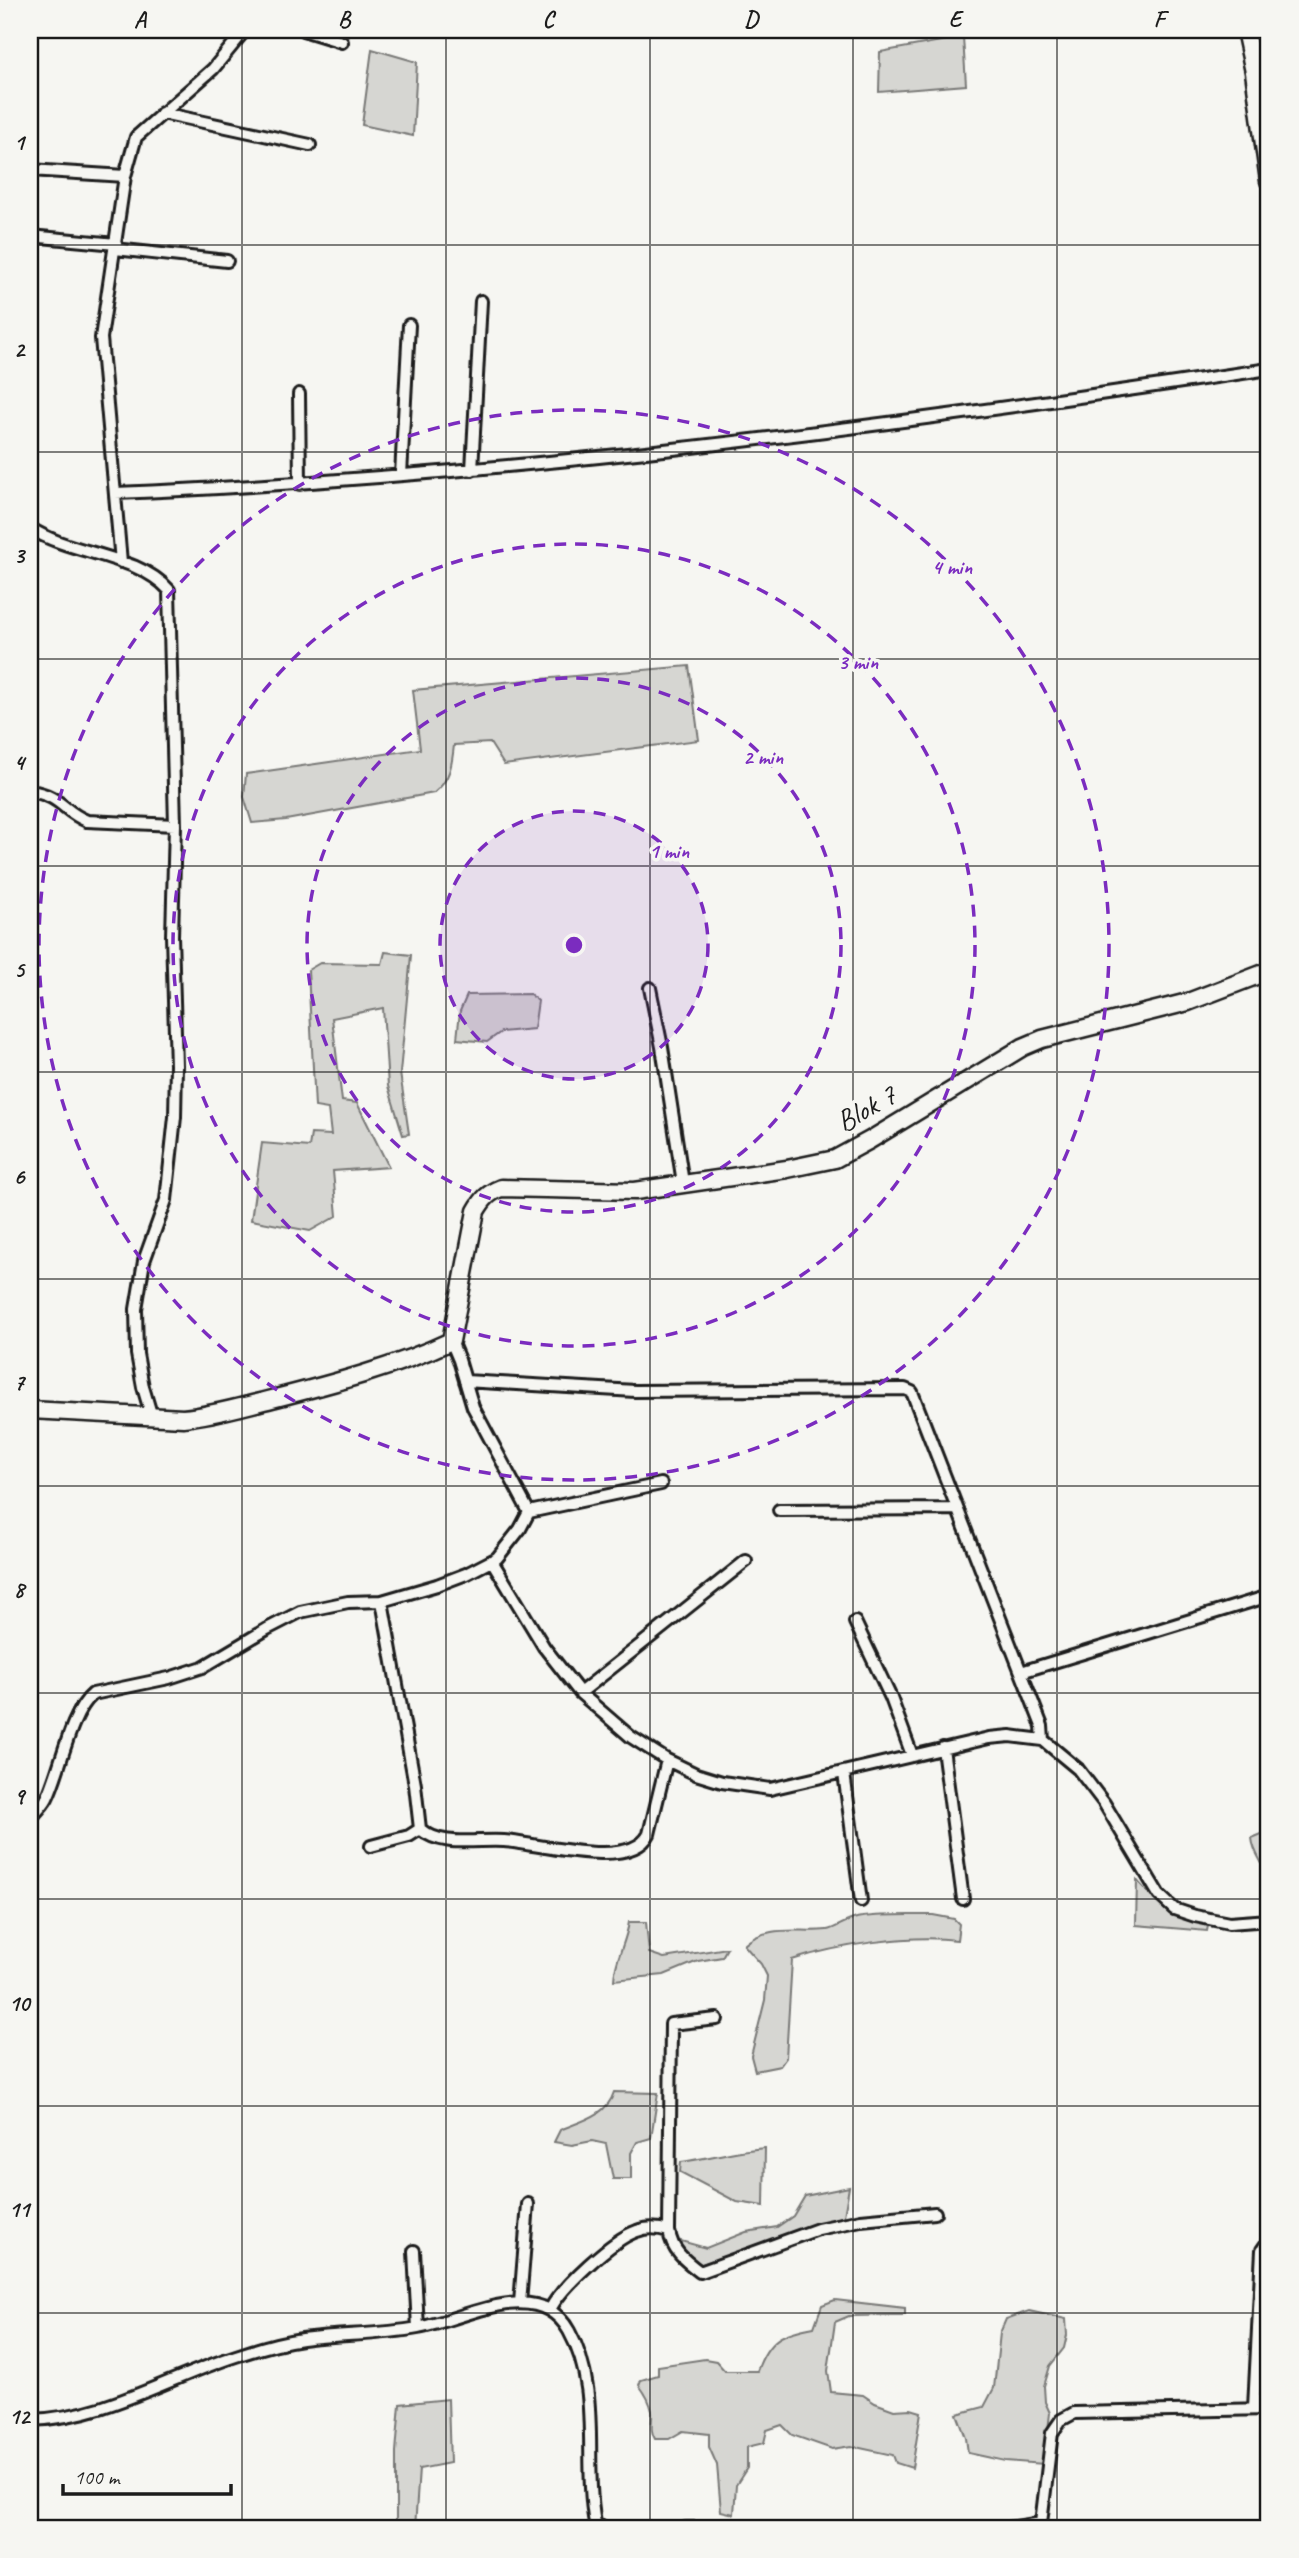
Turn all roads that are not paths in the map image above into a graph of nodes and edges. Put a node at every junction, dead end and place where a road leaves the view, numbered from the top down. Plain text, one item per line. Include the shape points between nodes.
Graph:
1 (245, 30) edge
2 (303, 30) edge
3 (1245, 30) edge
4 (342, 42) dead end
5 (162, 113) junction
6 (310, 145) dead end
7 (30, 170) edge
8 (125, 176) junction
9 (1269, 181) edge
10 (30, 236) edge
11 (116, 247) junction
12 (227, 261) dead end
13 (481, 300) dead end
14 (409, 325) dead end
15 (1269, 369) edge
16 (299, 394) dead end
17 (472, 470) junction
18 (401, 475) junction
19 (300, 484) junction
20 (114, 493) junction
21 (30, 528) edge
22 (121, 562) junction
23 (30, 792) edge
24 (175, 825) junction
25 (1269, 971) edge
26 (650, 988) dead end
27 (683, 1183) junction
28 (451, 1341) junction
29 (466, 1381) junction
30 (30, 1409) edge
31 (151, 1414) junction
32 (661, 1484) dead end
33 (956, 1509) junction
34 (779, 1510) dead end
35 (529, 1512) junction
36 (746, 1560) dead end
37 (492, 1561) junction
38 (1269, 1596) edge
39 (382, 1601) junction
40 (855, 1622) dead end
41 (1021, 1672) junction
42 (580, 1693) junction
43 (1043, 1740) junction
44 (943, 1748) junction
45 (912, 1755) junction
46 (667, 1760) junction
47 (844, 1773) junction
48 (30, 1819) edge
49 (421, 1829) junction
50 (372, 1846) dead end
51 (963, 1899) dead end
52 (861, 1901) dead end
53 (1269, 1920) edge
54 (717, 2019) dead end
55 (528, 2204) dead end
56 (935, 2213) dead end
57 (669, 2231) junction
58 (1269, 2240) edge
59 (414, 2251) dead end
60 (520, 2303) junction
61 (550, 2310) junction
62 (418, 2328) junction
63 (1254, 2408) junction
64 (1269, 2409) edge
65 (30, 2420) edge
66 (595, 2527) edge
67 (686, 2528) edge
68 (750, 2528) edge
69 (1008, 2528) edge

1 - 5 street via 214,69
2 - 4 street
3 - 9 street
5 - 6 street
5 - 8 street via 136,137
7 - 8 street
8 - 11 street
10 - 11 street
11 - 12 street
11 - 20 street via 102,338
13 - 17 street
14 - 18 street
15 - 17 street via 956,414
16 - 19 street
17 - 18 street
18 - 19 street
19 - 20 street
20 - 22 street
21 - 22 street via 41,536
22 - 24 street via 159,579 169,590
23 - 24 street via 52,796 87,821
24 - 31 street via 175,1117 166,1200 144,1261 136,1310 137,1354
25 - 27 street, Blok 7 via 1188,1002 1032,1043 835,1159
26 - 27 street
27 - 28 street, Blok 7 via 635,1191 501,1188 483,1199 476,1211
28 - 29 street
28 - 31 street via 320,1387 206,1416
29 - 33 street via 635,1391 905,1388 912,1392
29 - 35 street via 473,1407
30 - 31 street
32 - 35 street
33 - 34 street
33 - 41 street
35 - 37 street
36 - 42 street
37 - 39 street via 437,1586
37 - 42 street via 544,1647
38 - 41 street
39 - 48 street via 348,1602 300,1612 203,1667 93,1694 74,1725 46,1800
39 - 49 street
40 - 45 street
41 - 43 street
42 - 46 street via 631,1737
43 - 44 street via 999,1737
43 - 53 street via 1077,1769 1104,1803 1159,1895 1174,1909 1229,1923
44 - 45 street
44 - 51 street
45 - 47 street
46 - 47 street via 722,1782 770,1789
46 - 49 street via 649,1834 635,1848 571,1852 506,1841 439,1840
47 - 52 street
49 - 50 street
54 - 57 street via 671,2024
55 - 60 street
56 - 57 street via 818,2229 700,2272 683,2260 671,2244
57 - 61 street via 638,2230 614,2243 556,2298
58 - 63 street via 1262,2250
59 - 62 street
60 - 61 street
60 - 62 street
61 - 66 street via 568,2329 586,2380
62 - 65 street via 299,2339 190,2372 85,2414
63 - 64 street
63 - 69 street via 1074,2413 1061,2420 1052,2433 1041,2523
67 - 68 street

